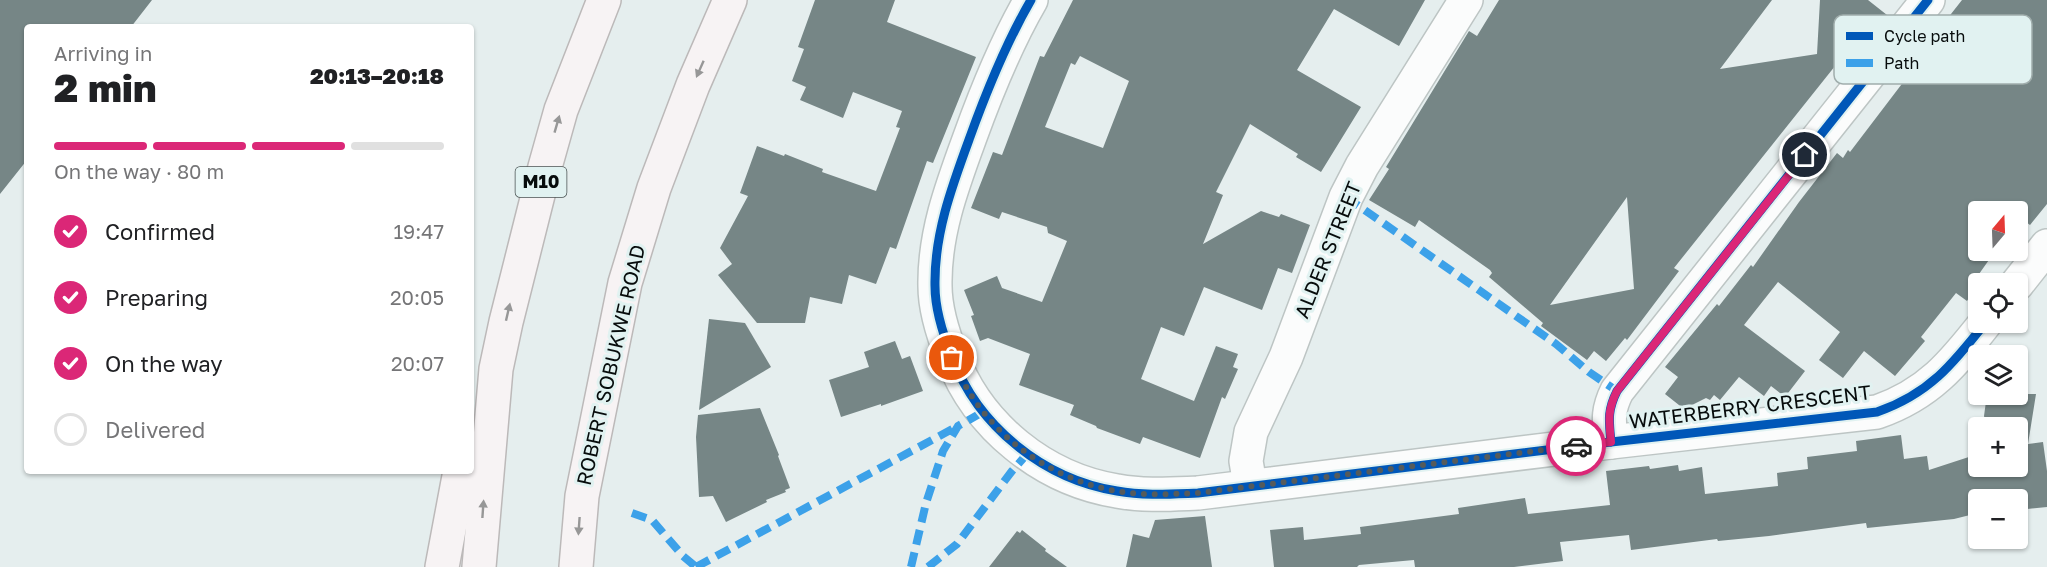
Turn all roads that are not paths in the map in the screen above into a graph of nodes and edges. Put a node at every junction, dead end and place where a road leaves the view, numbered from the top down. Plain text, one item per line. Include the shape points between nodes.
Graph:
1 (604, 0) edge
2 (730, 0) edge
3 (1031, 0) edge
4 (1466, 0) edge
5 (1928, 0) edge
6 (1916, 15) edge
7 (1861, 84) edge
8 (2047, 246) edge
9 (2026, 273) edge
10 (1976, 333) edge
11 (496, 369) junction
12 (474, 417) edge
13 (1611, 442) junction
14 (459, 474) edge
15 (1250, 485) junction
16 (442, 567) edge
17 (479, 567) edge
18 (576, 567) edge

11 -> 1 main road, M10 via 515,279 561,110
2 -> 18 main road, ROBERT SOBUKWE ROAD via 654,188 624,283 582,496
3 - 15 street, WATERBERRY CRESCENT via 984,101 949,195 938,238 934,288 944,337 960,379 1004,434 1045,466 1073,479 1116,491 1156,495
4 - 15 street, ALDER STREET via 1346,197 1286,357 1251,432 1246,461
5 - 6 street
7 - 13 street via 1617,391 1608,419
8 - 9 street
10 - 13 street, WATERBERRY CRESCENT via 1927,386 1877,412
11 - 12 main road
17 -> 11 main road, M10
13 - 15 street, WATERBERRY CRESCENT
14 - 16 main road

